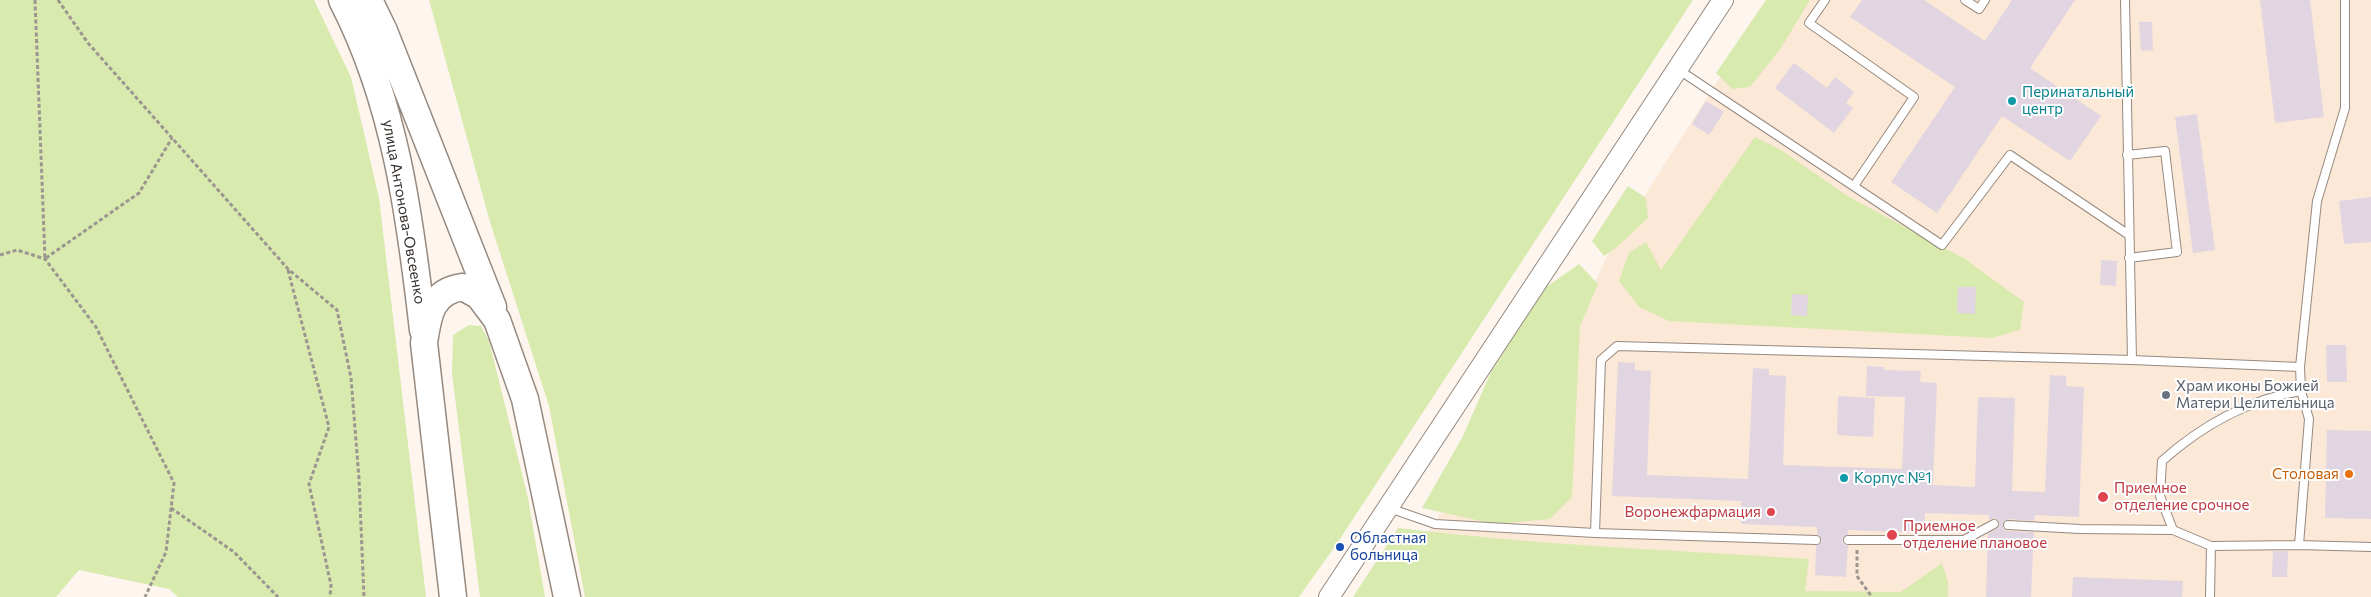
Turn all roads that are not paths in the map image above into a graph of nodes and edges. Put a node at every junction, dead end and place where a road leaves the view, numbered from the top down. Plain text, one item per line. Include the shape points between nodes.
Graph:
1 (342, 0) edge
2 (369, 0) edge
3 (1723, 0) edge
4 (1825, 0) edge
5 (1965, 0) edge
6 (1985, 0) edge
7 (2125, 0) edge
8 (2345, 0) edge
9 (1677, 69) junction
10 (2128, 155) junction
11 (1854, 186) junction
12 (2129, 235) junction
13 (2129, 258) junction
14 (497, 320) junction
15 (424, 343) junction
16 (2132, 360) junction
17 (2300, 367) junction
18 (2301, 390) junction
19 (1389, 508) junction
20 (1994, 524) dead end
21 (2008, 525) dead end
22 (2173, 530) junction
23 (1595, 532) junction
24 (1816, 540) dead end
25 (1848, 540) dead end
26 (2299, 545) junction
27 (2211, 546) junction
28 (2371, 547) edge
29 (453, 597) edge
30 (567, 597) edge
31 (1330, 597) edge
32 (2210, 597) edge

1 - 15 highway, улица Антонова-Овсеенко via 383,97 396,151
2 - 14 highway, улица Антонова-Овсеенко
3 - 9 street
4 - 11 lane via 1809,23 1914,97
5 - 6 lane via 1980,9
7 - 10 lane
8 - 17 lane via 2345,108 2317,201
9 - 11 lane
9 - 19 street
10 - 12 lane
10 - 13 lane via 2165,151 2177,252
11 - 12 lane via 1942,244 2010,155
12 - 13 lane
13 - 16 lane
14 - 15 highway via 470,289 453,288 444,292 433,306
14 - 30 highway, улица Антонова-Овсеенко via 525,399
15 - 29 highway, улица Антонова-Овсеенко
16 - 17 lane
16 - 23 lane via 1617,346 1601,360
17 - 18 lane
18 - 22 lane via 2276,394 2219,419 2182,443 2162,461 2160,496
18 - 26 lane via 2309,419
19 - 23 lane via 1435,524
19 - 31 street
20 - 25 lane via 1964,540
21 - 22 lane
22 - 27 lane
23 - 24 lane
26 - 27 lane
26 - 28 lane
27 - 32 lane

